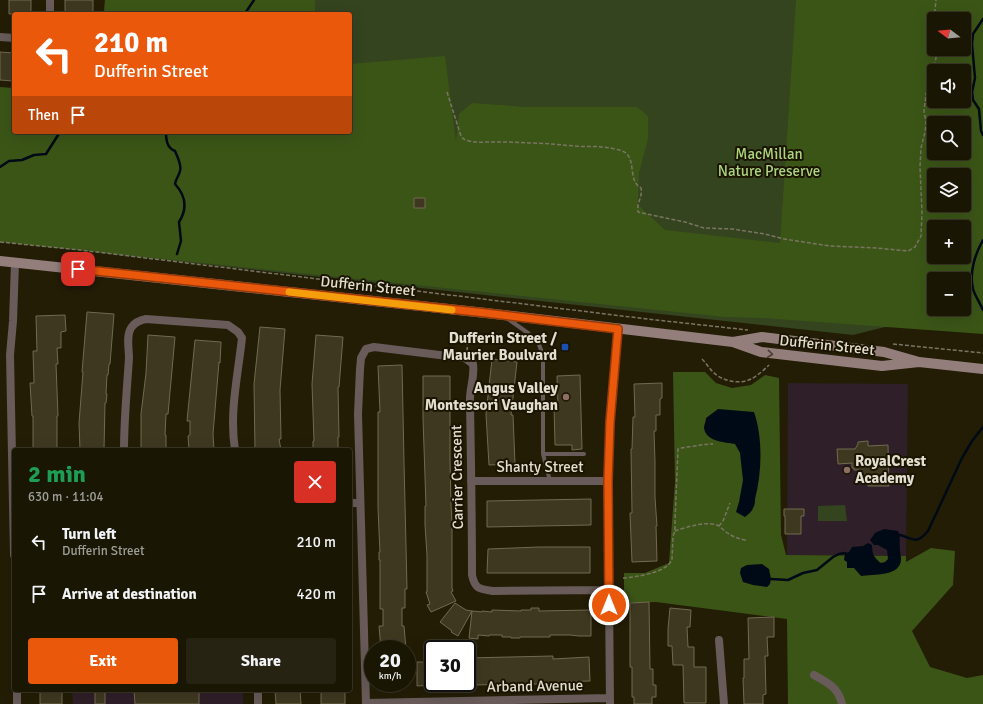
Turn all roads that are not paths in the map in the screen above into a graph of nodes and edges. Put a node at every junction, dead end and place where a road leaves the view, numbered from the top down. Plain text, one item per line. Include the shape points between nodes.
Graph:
1 (50, 0) edge
2 (50, 12) edge
3 (0, 37) edge
4 (12, 38) edge
5 (0, 261) edge
6 (15, 263) junction
7 (502, 315) junction
8 (618, 329) junction
9 (733, 342) junction
10 (919, 362) junction
11 (983, 369) edge
12 (12, 448) edge
13 (124, 448) edge
14 (236, 448) edge
15 (543, 454) junction
16 (584, 454) dead end
17 (471, 481) junction
18 (550, 481) junction
19 (608, 481) junction
20 (352, 503) edge
21 (360, 503) junction
22 (609, 590) junction
23 (719, 640) dead end
24 (814, 675) dead end
25 (17, 692) edge
26 (258, 692) edge
27 (610, 701) edge
28 (17, 704) edge
29 (258, 704) edge
30 (366, 704) edge
31 (724, 704) edge
32 (842, 704) edge

1 - 2 street
3 - 4 street
5 - 6 main road, Dufferin Street
6 - 7 main road, Dufferin Street
6 - 12 street via 10,355
7 - 8 main road, Dufferin Street
7 - 15 lane via 538,342 543,355
8 - 9 main road, Dufferin Street
8 - 19 street
9 - 10 main road, Dufferin Street via 762,337 884,352
9 -> 10 main road, Dufferin Street via 761,352 882,366
10 - 11 main road, Dufferin Street
13 - 14 street via 129,335 131,327 146,319 228,325 238,332 242,338 234,407 233,436
15 - 16 lane
15 - 18 lane
17 - 18 street, Shanty Street
17 - 21 street, Carrier Crescent via 469,398 473,364 465,358 374,347 366,349 361,358 360,369
17 - 22 street, Carrier Crescent via 472,575 474,583 480,589
18 - 19 street, Shanty Street
19 - 22 street
20 - 21 street
21 - 30 street, Carrier Crescent
22 - 27 street
23 - 31 street
24 - 32 street via 832,686 841,698
25 - 28 street
26 - 29 street
27 - 30 street, Arband Avenue

